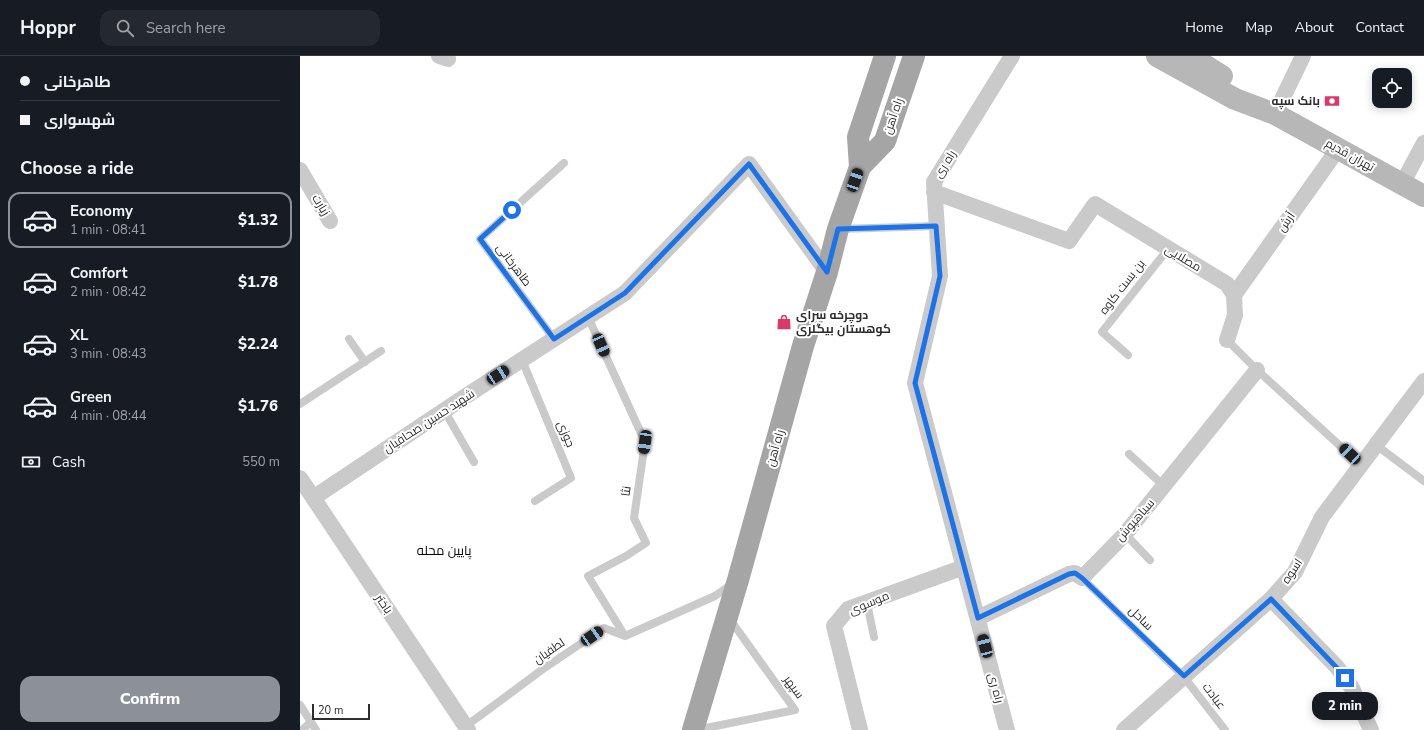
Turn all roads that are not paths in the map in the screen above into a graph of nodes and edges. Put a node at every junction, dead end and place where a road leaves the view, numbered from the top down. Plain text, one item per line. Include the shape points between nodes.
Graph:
1 (885, 56) edge
2 (914, 56) edge
3 (1012, 56) edge
4 (1157, 56) edge
5 (1190, 56) edge
6 (1303, 56) edge
7 (1275, 114) junction
8 (1424, 143) edge
9 (1338, 148) junction
10 (564, 163) dead end
11 (860, 167) junction
12 (300, 170) edge
13 (1402, 184) junction
14 (934, 192) junction
15 (1424, 196) edge
16 (330, 221) dead end
17 (936, 226) junction
18 (838, 229) junction
19 (1168, 249) junction
20 (827, 272) junction
21 (1234, 295) junction
22 (588, 317) junction
23 (349, 339) dead end
24 (554, 339) junction
25 (1227, 340) joint
26 (381, 351) dead end
27 (1128, 355) dead end
28 (522, 360) junction
29 (365, 362) junction
30 (1257, 370) junction
31 (1424, 381) edge
32 (300, 404) edge
33 (444, 410) junction
34 (1376, 445) junction
35 (1129, 454) dead end
36 (474, 462) dead end
37 (1361, 465) junction
38 (300, 478) edge
39 (1424, 481) edge
40 (1164, 486) junction
41 (313, 498) junction
42 (535, 501) dead end
43 (1125, 534) junction
44 (1150, 560) dead end
45 (964, 567) junction
46 (1082, 578) junction
47 (738, 580) junction
48 (1271, 599) junction
49 (867, 602) junction
50 (728, 616) junction
51 (978, 618) junction
52 (625, 636) junction
53 (874, 637) dead end
54 (1184, 676) junction
55 (300, 705) edge
56 (311, 722) junction
57 (467, 728) edge
58 (302, 730) edge
59 (316, 730) edge
60 (695, 730) edge
61 (860, 730) edge
62 (1007, 730) edge
63 (1124, 730) edge
64 (1225, 730) edge
65 (1371, 730) edge

1 - 11 main road, راه آهن via 858,137
2 - 11 main road, راه آهن via 884,141
3 - 14 street, راه ری via 934,182
4 - 7 main road, تهران قدیم via 1235,99
5 - 7 main road, تهران قدیم via 1241,88
6 - 7 street
7 - 9 main road, تهران قدیم
8 - 13 street
9 - 13 main road, تهران قدیم
9 - 21 street, آرش
10 - 24 lane, طاهرخانی via 480,239
11 - 18 main road, راه آهن
12 - 16 street, زیارت
13 - 15 main road, تهران قدیم
14 - 17 street, راه ری
14 - 19 street, مصلایی via 1070,241 1095,204
17 - 18 lane
17 - 45 street, راه ری via 940,276 915,383
18 - 20 main road, راه آهن
19 - 21 street, مصلایی via 1227,284
19 - 27 lane, بن بست کاوه via 1102,332
20 - 22 street, شهید حسین صحافیان via 749,164 625,293
20 - 47 main road, راه آهن via 803,346
21 - 25 street via 1235,315
22 - 24 street, شهید حسین صحافیان
22 - 52 lane, نثا via 645,442 634,518 646,543 588,576
23 - 29 lane
24 - 28 street, شهید حسین صحافیان
25 - 30 lane
26 - 29 lane
28 - 33 street, شهید حسین صحافیان
28 - 42 lane, جوزی via 571,478
29 - 32 lane
30 - 37 lane
30 - 40 street, سیاهپوش
31 - 34 street, اسوه
33 - 36 lane
33 - 41 street, شهید حسین صحافیان
34 - 37 street, اسوه
34 - 39 lane
35 - 40 lane
37 - 48 street, اسوه via 1322,517 1295,572
38 - 41 street, باختر
40 - 43 street, سیاهپوش
41 - 57 street, باختر
43 - 44 lane
43 - 46 street, سیاهپوش
45 - 49 street, موسوی
45 - 51 street, راه ری
46 - 51 street via 1075,573 1069,574
46 - 54 lane, ساحل
47 - 50 main road, راه آهن
47 - 52 lane via 715,596
48 - 54 street, اسوه
48 - 65 street via 1337,668 1352,688
49 - 53 lane
49 - 61 street, موسوی via 848,609 834,626
50 - 60 main road, راه آهن
50 - 60 lane, سپهر via 795,710
51 - 62 street, راه ری
52 - 57 lane, لطفیان via 604,628 543,669
54 - 63 street, اسوه
54 - 64 lane, عبادت
55 - 56 lane
56 - 58 lane
56 - 59 lane

